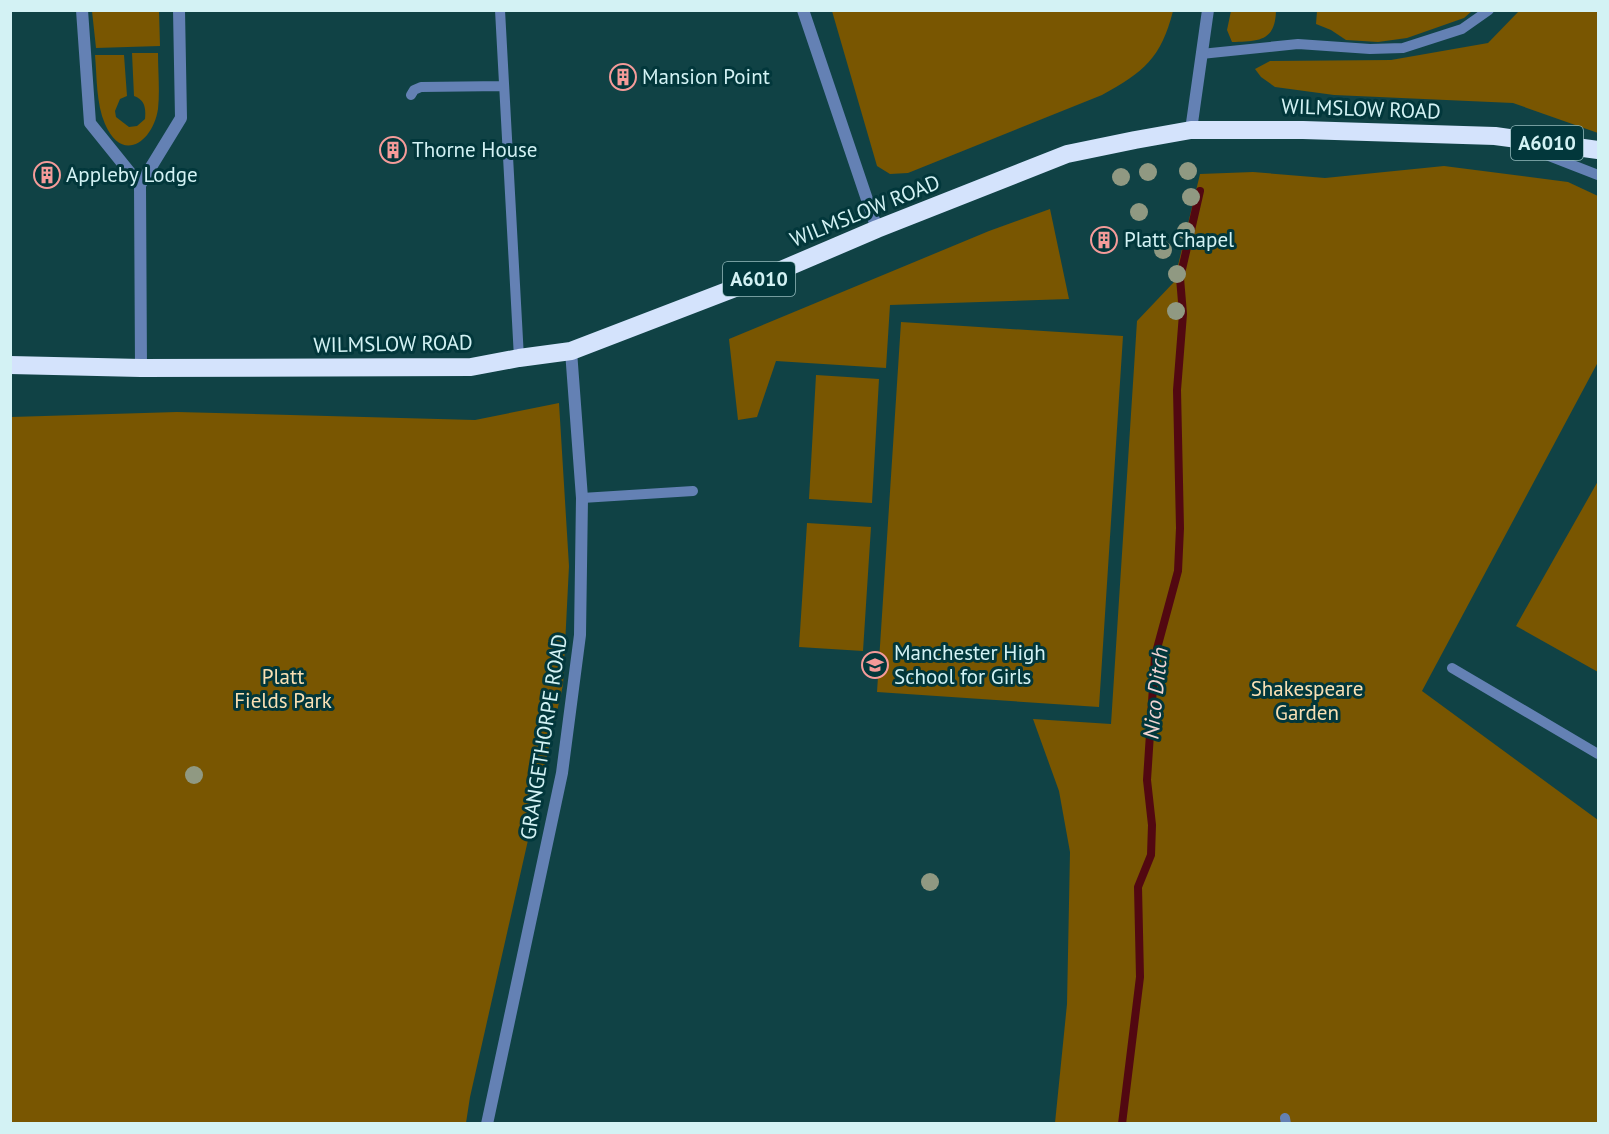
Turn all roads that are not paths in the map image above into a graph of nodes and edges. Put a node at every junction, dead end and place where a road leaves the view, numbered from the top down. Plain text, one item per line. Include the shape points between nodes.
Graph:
1 (81, 10) edge
2 (179, 10) edge
3 (500, 10) edge
4 (803, 10) edge
5 (1208, 10) edge
6 (1488, 10) edge
7 (1201, 54) junction
8 (504, 86) junction
9 (411, 95) dead end
10 (1191, 130) junction
11 (1495, 136) junction
12 (1599, 150) edge
13 (1599, 175) edge
14 (140, 185) junction
15 (877, 229) junction
16 (571, 351) junction
17 (519, 357) junction
18 (10, 365) edge
19 (141, 368) junction
20 (693, 491) dead end
21 (582, 498) junction
22 (1452, 668) dead end
23 (1599, 754) edge
24 (488, 1124) edge

1 - 14 street via 90,123
2 - 14 street via 181,118
3 - 8 lane
4 - 15 street
5 - 7 street
6 - 7 lane via 1462,29 1403,48 1298,44
7 - 10 street
8 - 9 lane via 421,87
8 - 17 lane
10 - 11 highway, WILMSLOW ROAD / A6010
10 - 15 highway, WILMSLOW ROAD / A6010 via 1067,154
11 - 12 highway, WILMSLOW ROAD / A6010
11 - 13 lane
14 - 19 street
15 - 16 highway, WILMSLOW ROAD / A6010
16 - 17 highway, WILMSLOW ROAD / A6010
16 - 21 street, GRANGETHORPE ROAD
17 - 19 highway, WILMSLOW ROAD / A6010 via 471,367
18 - 19 highway, WILMSLOW ROAD / A6010
20 - 21 lane
21 - 24 street, GRANGETHORPE ROAD via 580,635 562,773
22 - 23 lane

